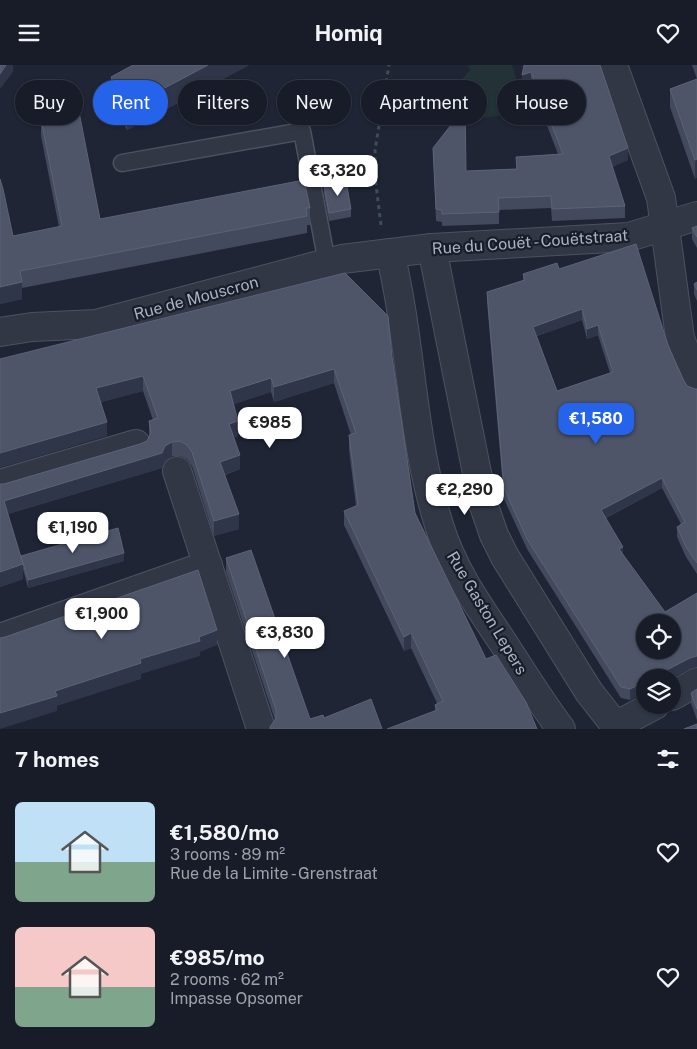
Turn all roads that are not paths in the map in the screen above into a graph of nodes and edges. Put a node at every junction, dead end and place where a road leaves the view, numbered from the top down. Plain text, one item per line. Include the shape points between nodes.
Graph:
1 (613, 65) edge
2 (122, 163) dead end
3 (697, 216) edge
4 (666, 226) junction
5 (432, 248) junction
6 (387, 253) junction
7 (327, 263) junction
8 (0, 332) edge
9 (697, 384) edge
10 (136, 444) edge
11 (177, 471) dead end
12 (0, 484) edge
13 (208, 565) junction
14 (0, 638) edge
15 (697, 683) edge
16 (681, 691) edge
17 (640, 714) edge
18 (617, 728) edge
19 (261, 729) edge
20 (561, 729) edge

1 - 4 street via 661,198
2 - 7 lane via 302,131
3 - 4 street, Rue du Couët - Couëtstraat
4 - 5 street, Rue du Couët - Couëtstraat via 629,237
4 - 9 street via 680,338
5 - 6 street, Rue du Couët - Couëtstraat
5 - 18 street via 483,503 494,535 589,692
6 - 7 street, Rue de Mouscron
6 - 20 street, Rue Gaston Lepers via 402,306 426,472 443,537 472,596
7 - 8 street, Rue de Mouscron via 96,324
10 - 12 street
11 - 13 street
13 - 14 street
13 - 19 street
15 - 16 street
17 - 18 street

